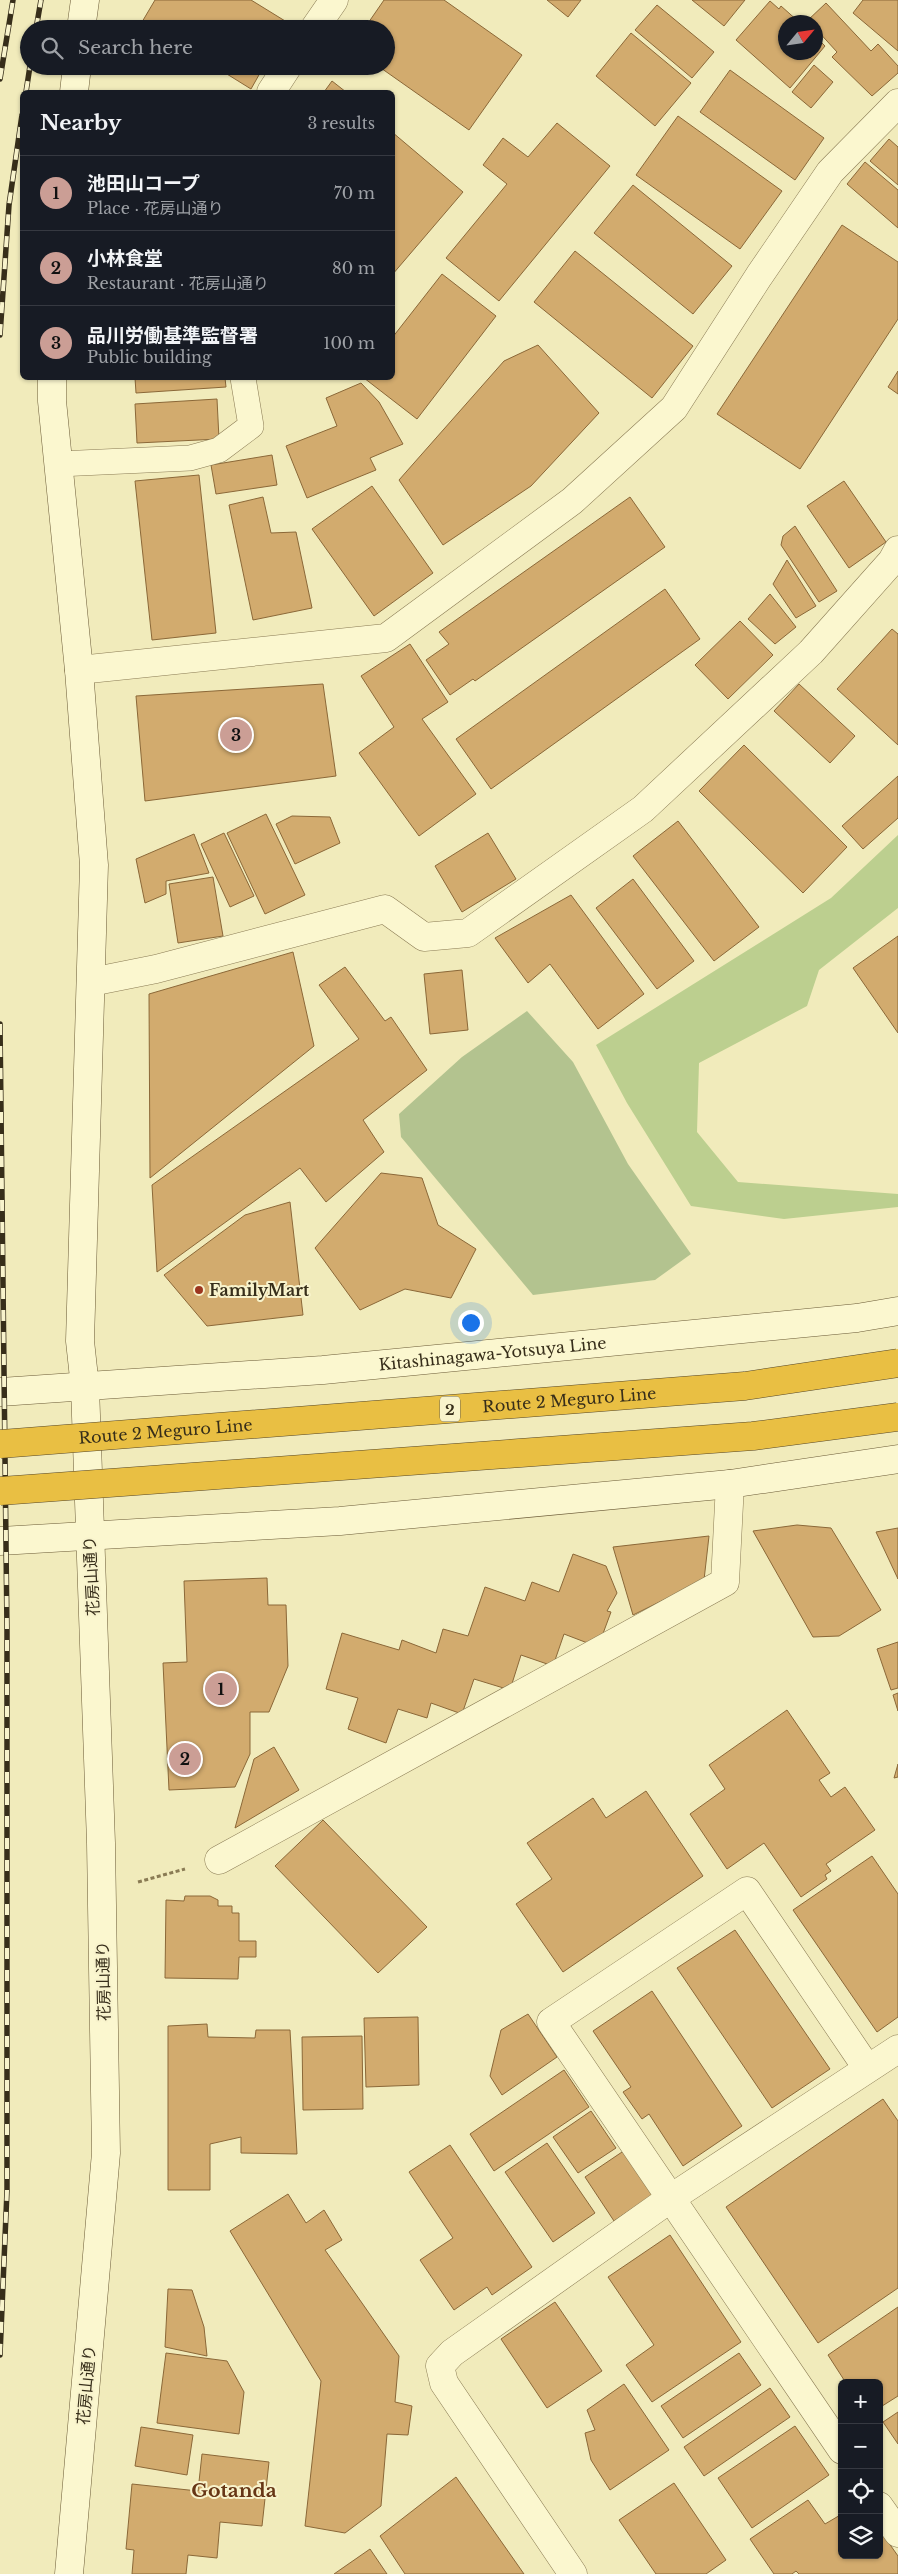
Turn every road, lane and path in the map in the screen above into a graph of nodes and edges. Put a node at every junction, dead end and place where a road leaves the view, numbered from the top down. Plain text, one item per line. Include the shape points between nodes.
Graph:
1 (85, 0) edge
2 (334, 0) edge
3 (82, 20) edge
4 (320, 20) edge
5 (76, 75) edge
6 (282, 75) edge
7 (74, 90) edge
8 (272, 90) edge
9 (898, 103) edge
10 (243, 380) edge
11 (52, 389) edge
12 (58, 464) junction
13 (896, 559) edge
14 (79, 670) junction
15 (91, 982) junction
16 (898, 1311) edge
17 (898, 1362) edge
18 (85, 1387) junction
19 (0, 1392) edge
20 (898, 1417) edge
21 (0, 1444) edge
22 (898, 1459) edge
23 (730, 1484) junction
24 (0, 1492) edge
25 (89, 1536) junction
26 (0, 1541) edge
27 (219, 1860) joint
28 (102, 1892) junction
29 (898, 2049) edge
30 (867, 2068) junction
31 (671, 2198) junction
32 (838, 2444) edge
33 (883, 2512) edge
34 (898, 2533) edge
35 (571, 2573) edge
36 (69, 2574) edge

1 - 3 street
2 - 4 street
5 - 7 street
6 - 8 street
9 - 14 street via 830,172 674,408 572,501 386,638
10 - 12 lane via 251,426 219,450 190,458
11 - 12 street, 花房山通り
12 - 14 street, 花房山通り
13 - 15 street via 812,652 643,809 468,933 424,937 385,909 156,970
14 - 15 street, 花房山通り via 94,866
15 - 18 street, 花房山通り via 80,1341
16 - 18 street, Kitashinagawa-Yotsuya Line via 856,1318 323,1370
17 - 21 highway, Route 2 Meguro Line / 2, bridge via 745,1386
18 - 19 street, Kitashinagawa-Yotsuya Line
18 - 25 street, 花房山通り
20 - 24 highway, bridge via 753,1436
22 - 23 street
23 - 25 street via 340,1521
23 - 27 street via 725,1582
25 - 26 street
25 - 28 street, 花房山通り
27 - 28 path
28 - 36 street, 花房山通り via 106,2153
29 - 30 street
30 - 31 street
30 - 31 street via 747,1891 552,2022
31 - 32 street
31 - 35 street via 452,2353 440,2366 444,2383
33 - 34 street

